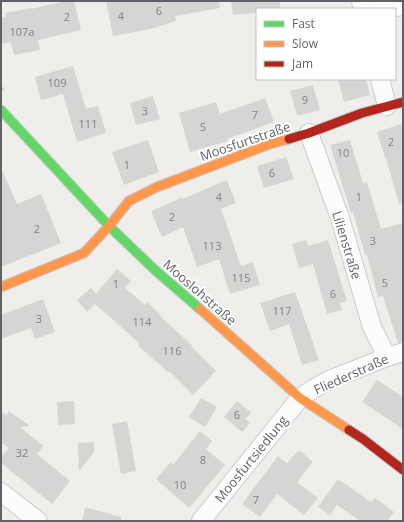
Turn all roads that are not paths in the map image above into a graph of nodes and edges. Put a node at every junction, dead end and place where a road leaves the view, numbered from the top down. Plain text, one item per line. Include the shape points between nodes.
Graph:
1 (403, 6) edge
2 (386, 8) edge
3 (381, 80) edge
4 (399, 103) edge
5 (1, 110) edge
6 (308, 133) junction
7 (109, 226) junction
8 (1, 287) edge
9 (395, 354) edge
10 (300, 398) junction
11 (403, 470) edge
12 (1, 492) edge
13 (38, 521) edge
14 (201, 521) edge

1 - 2 street
3 - 4 street
4 - 6 street, Moosfurtstraße via 362,113
5 - 7 street, Mooslohstraße
6 - 7 street, Moosfurtstraße via 270,144 158,187 129,201
6 - 9 street, Lilienstraße via 340,218 372,326
7 - 8 street, Moosfurtstraße via 84,253
7 - 10 street, Mooslohstraße
9 - 10 street, Fliederstraße via 329,380
10 - 11 street, Mooslohstraße via 363,439
10 - 14 street, Moosfurtsiedlung
12 - 13 street

